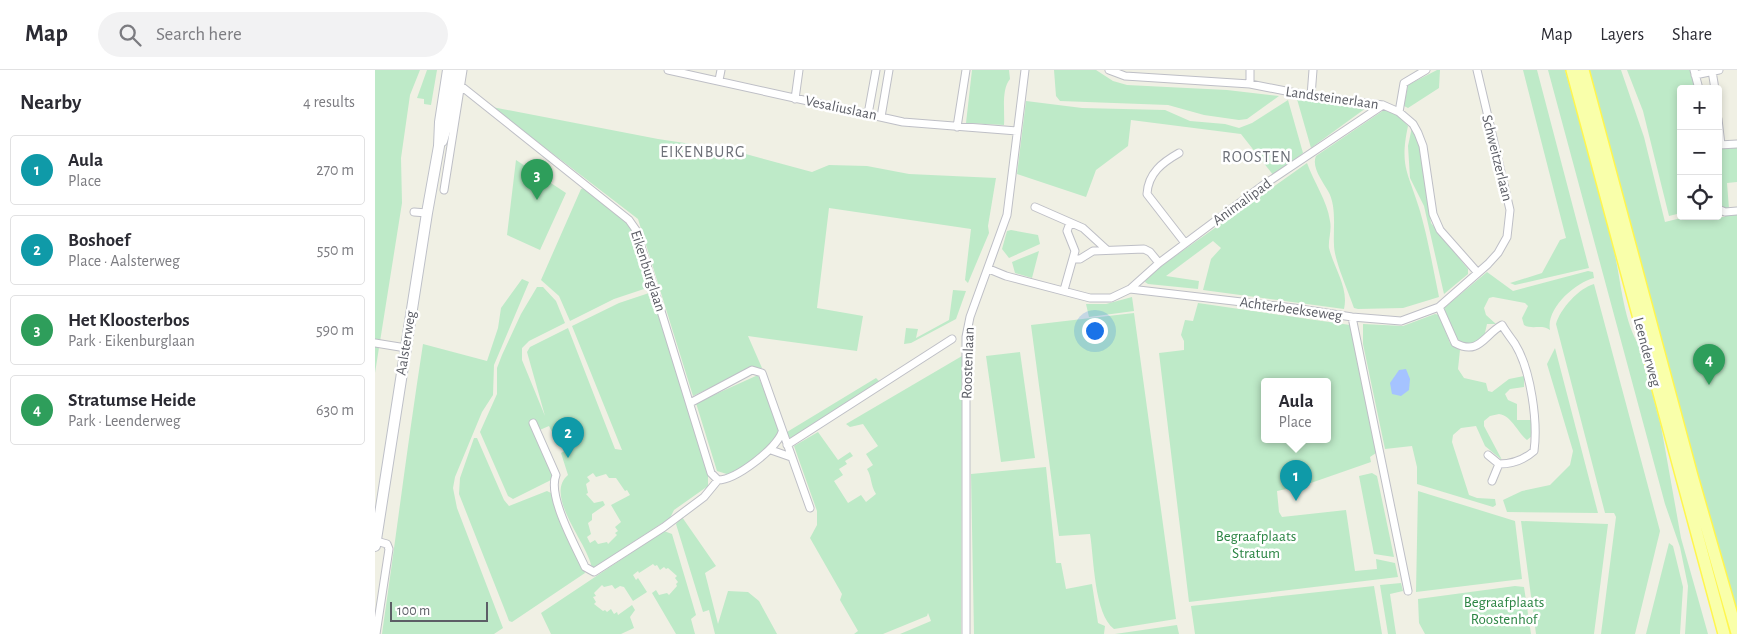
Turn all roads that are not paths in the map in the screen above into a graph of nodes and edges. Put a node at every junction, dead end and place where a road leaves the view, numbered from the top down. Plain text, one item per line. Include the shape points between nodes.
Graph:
1 (448, 70) edge
2 (456, 70) edge
3 (463, 70) edge
4 (668, 70) edge
5 (721, 70) edge
6 (799, 70) edge
7 (876, 70) edge
8 (889, 70) edge
9 (966, 70) edge
10 (1025, 70) edge
11 (1109, 70) edge
12 (1250, 70) edge
13 (1313, 70) edge
14 (1426, 70) edge
15 (1477, 70) edge
16 (1572, 70) edge
17 (1583, 70) edge
18 (1716, 71) edge
19 (1695, 72) edge
20 (707, 74) edge
21 (719, 80) junction
22 (454, 84) junction
23 (1249, 84) junction
24 (1698, 85) edge
25 (1715, 85) edge
26 (1311, 96) junction
27 (795, 98) junction
28 (1383, 105) junction
29 (1399, 112) junction
30 (869, 114) junction
31 (881, 117) junction
32 (957, 127) junction
33 (1017, 131) junction
34 (1737, 144) edge
35 (1722, 145) edge
36 (1179, 152) dead end
37 (444, 190) dead end
38 (1035, 207) dead end
39 (1722, 211) edge
40 (1737, 211) edge
41 (414, 212) dead end
42 (427, 213) junction
43 (1069, 223) junction
44 (1185, 243) junction
45 (1107, 250) junction
46 (1073, 259) junction
47 (1159, 263) junction
48 (989, 269) junction
49 (1478, 273) junction
50 (1130, 289) junction
51 (1064, 290) junction
52 (1439, 307) junction
53 (1351, 317) junction
54 (952, 339) dead end
55 (375, 343) edge
56 (406, 348) junction
57 (690, 403) junction
58 (533, 423) dead end
59 (782, 432) junction
60 (787, 445) junction
61 (771, 450) junction
62 (1489, 455) dead end
63 (791, 457) junction
64 (1499, 464) junction
65 (718, 480) junction
66 (1492, 481) dead end
67 (810, 508) dead end
68 (375, 543) edge
69 (1408, 591) dead end
70 (1737, 633) edge
71 (376, 634) edge
72 (966, 634) edge
73 (1724, 634) edge

1 - 22 main road, Aalsterweg
2 - 22 main road, Aalsterweg
3 - 22 street, Aalsterweg
4 - 20 street, Vesaliuslaan
5 - 21 street
6 - 27 street
7 - 30 street
8 - 31 street
9 - 32 street
10 - 33 street, Roostenlaan
11 - 23 street, Landsteinerlaan via 1125,76
12 - 23 street
13 - 26 street
14 - 29 street via 1404,83
15 - 49 street, Schweitzerlaan via 1510,210 1507,237 1498,253
16 - 73 main road, Leenderweg
17 - 70 main road, Leenderweg
18 - 19 street
18 - 25 street
19 - 24 street
20 - 21 street, Vesaliuslaan
21 - 27 street, Vesaliuslaan
22 - 37 street, Aalsterweg
22 - 42 main road, Aalsterweg via 440,122
22 - 57 street, Eikenburglaan via 629,220 636,230
23 - 26 street, Landsteinerlaan
26 - 28 street, Landsteinerlaan
27 - 30 street, Vesaliuslaan
28 - 29 street, Landsteinerlaan
28 - 44 street, Animalipad
29 - 49 street, Landsteinerlaan via 1413,124 1423,146 1433,214 1440,230
30 - 31 street, Vesaliuslaan
31 - 32 street, Vesaliuslaan
32 - 33 street, Vesaliuslaan
33 - 48 street, Roostenlaan via 1007,215
34 - 35 street
36 - 44 street via 1158,167 1147,194
38 - 43 street
39 - 40 street
41 - 42 street
42 - 56 main road, Aalsterweg
43 - 45 street via 1083,228
43 - 46 street via 1067,231 1075,247
44 - 47 street, Animalipad
45 - 46 street
45 - 47 street via 1147,249
46 - 51 street
47 - 50 street, Animalipad
48 - 51 street, Achterbeekseweg
48 - 72 street, Roostenlaan via 970,317 966,337
49 - 52 street, Schweitzerlaan
50 - 51 street, Achterbeekseweg via 1104,299
50 - 53 street, Achterbeekseweg
52 - 53 street, Schweitzerlaan via 1402,321
52 - 64 street via 1455,343 1465,348 1479,346 1502,325 1523,364 1529,381 1536,435 1534,451 1525,458
53 - 69 street, Achterbeekseweg
54 - 60 street
55 - 56 street
56 - 68 main road, Aalsterweg
57 - 59 street via 756,370 762,373
57 - 65 street via 711,473
58 - 65 street via 556,475 553,484 559,507 585,568 594,572 665,527 704,497
59 - 60 street
59 - 61 street
60 - 63 street
61 - 63 street
61 - 65 street via 728,478
62 - 64 street
63 - 67 street
64 - 66 street
68 - 71 street, Aalsterweg via 387,544 389,549

